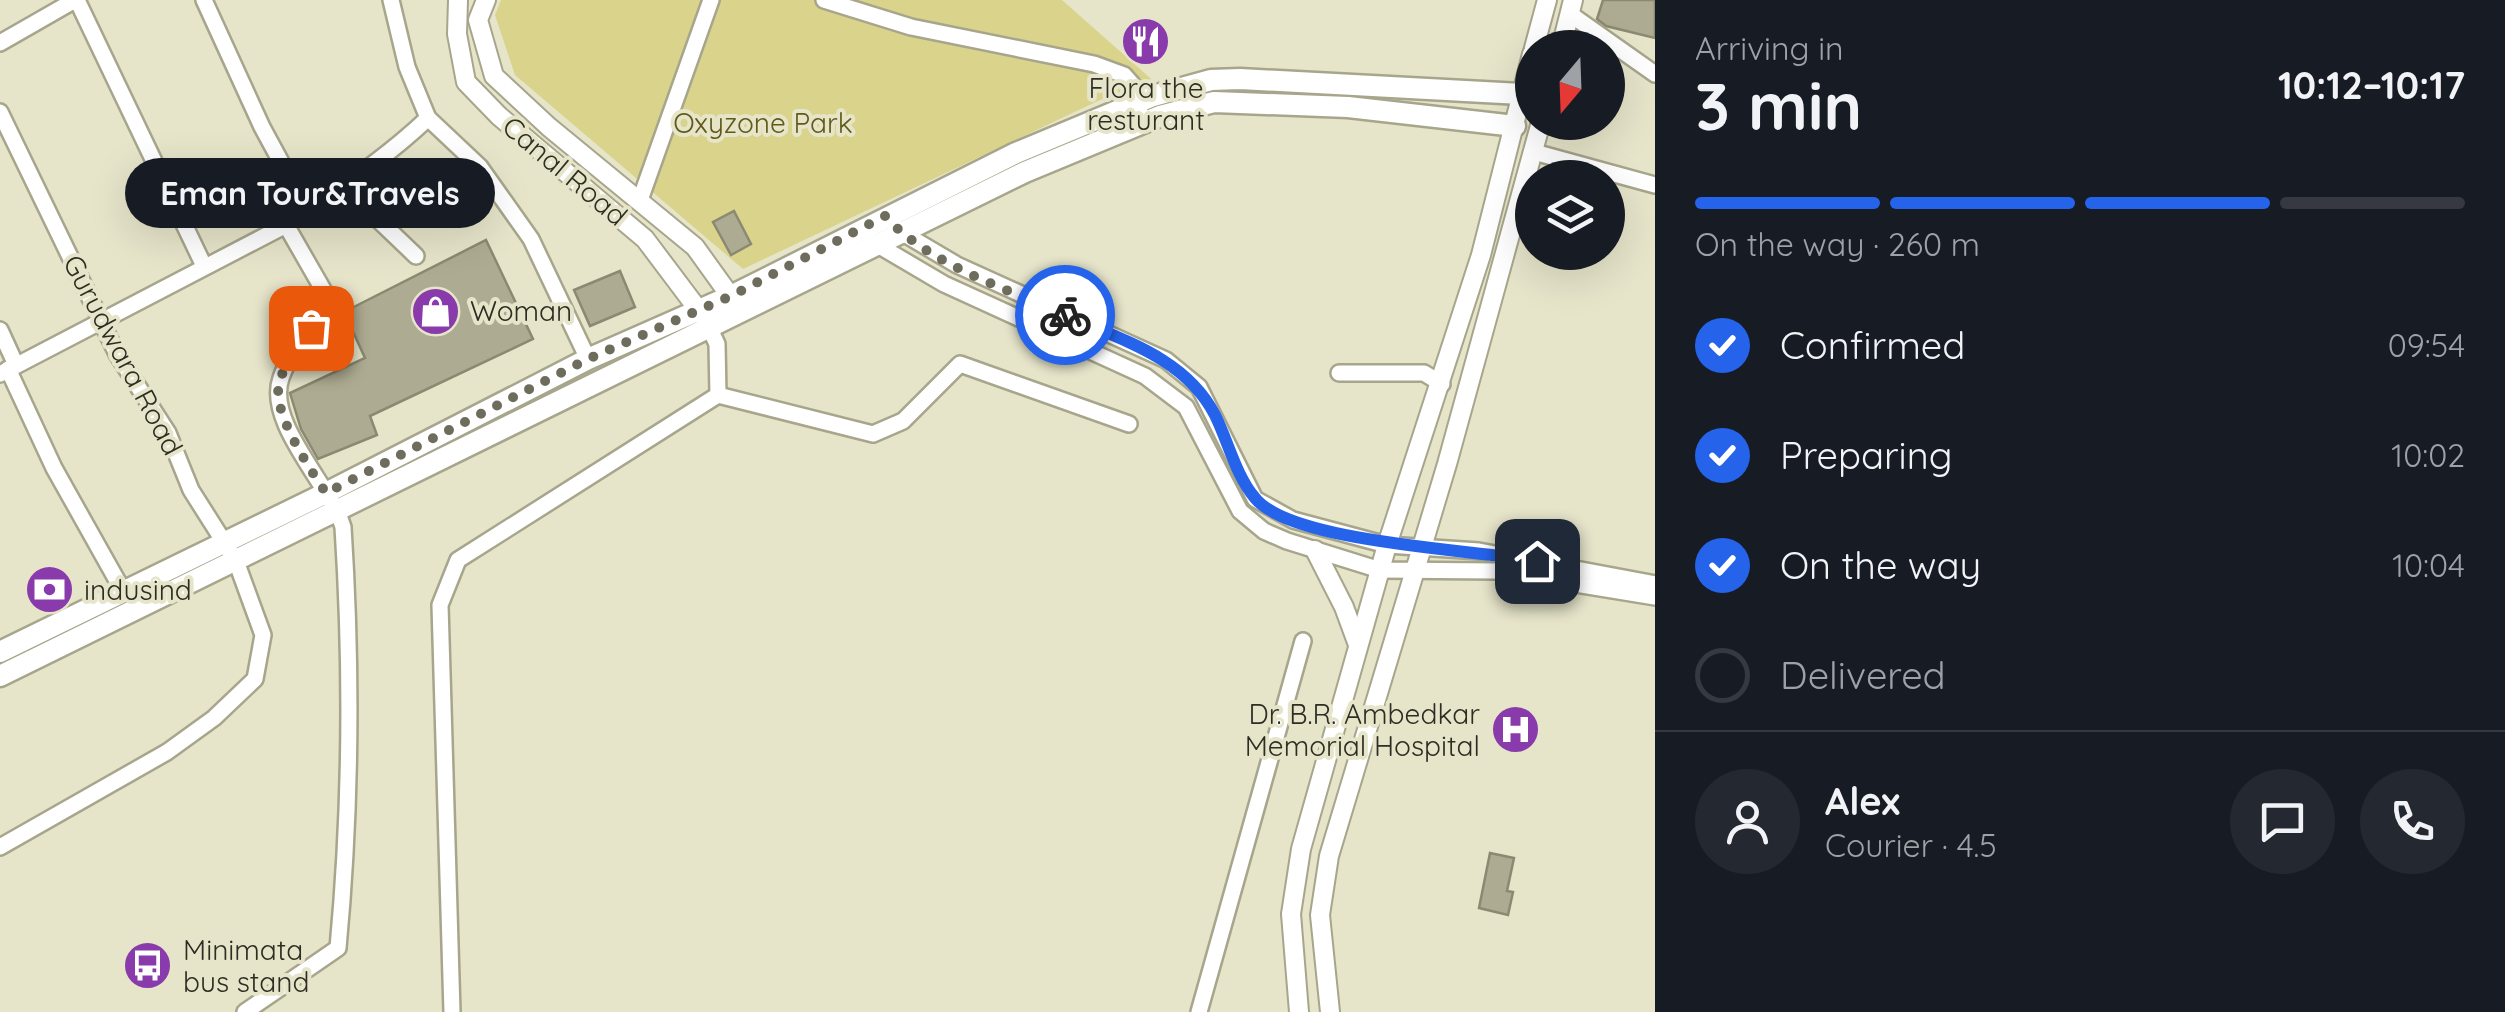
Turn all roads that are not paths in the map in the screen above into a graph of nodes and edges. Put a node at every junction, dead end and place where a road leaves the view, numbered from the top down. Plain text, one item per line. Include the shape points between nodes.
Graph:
1 (76, 0) edge
2 (204, 0) edge
3 (392, 0) edge
4 (458, 0) edge
5 (486, 0) edge
6 (711, 0) edge
7 (824, 0) edge
8 (1548, 0) edge
9 (1572, 7) edge
10 (1539, 30) edge
11 (0, 43) edge
12 (1655, 74) edge
13 (1515, 94) edge
14 (1135, 103) junction
15 (0, 112) edge
16 (428, 118) junction
17 (1146, 122) junction
18 (1515, 126) joint
19 (1537, 140) edge
20 (1534, 152) junction
21 (1655, 185) edge
22 (344, 187) junction
23 (640, 200) junction
24 (307, 210) junction
25 (885, 216) junction
26 (286, 225) junction
27 (859, 229) junction
28 (900, 233) junction
29 (877, 246) junction
30 (416, 256) dead end
31 (204, 266) junction
32 (736, 304) junction
33 (701, 310) junction
34 (102, 320) junction
35 (710, 329) junction
36 (0, 330) edge
37 (588, 359) junction
38 (8, 369) edge
39 (1339, 373) dead end
40 (1442, 384) junction
41 (718, 395) junction
42 (1128, 424) dead end
43 (332, 502) junction
44 (224, 542) junction
45 (1387, 545) junction
46 (1421, 547) junction
47 (1315, 550) junction
48 (236, 561) junction
49 (1380, 570) junction
50 (1413, 571) junction
51 (1655, 584) edge
52 (123, 591) junction
53 (1655, 598) edge
54 (1303, 642) dead end
55 (1358, 645) junction
56 (0, 652) edge
57 (0, 676) edge
58 (0, 847) edge
59 (245, 1012) edge
60 (452, 1012) edge
61 (1200, 1012) edge
62 (1299, 1012) edge
63 (1330, 1012) edge

1 - 11 street
1 - 31 street
2 - 24 street
3 - 16 street
4 - 33 main road, Canal Road via 466,82 646,238
5 - 23 main road, Canal Road via 478,20 494,76
6 - 23 street
7 - 14 street via 911,27 1094,64 1124,76
8 - 10 main road
9 - 12 street
13 - 14 highway via 1240,79 1187,85
14 - 17 street
14 - 25 highway
15 - 34 street, Gurudwara Road
16 - 22 street
16 - 37 street via 480,168 531,239
17 - 18 highway via 1192,106 1240,101
17 - 28 highway
18 - 40 main road
19 - 20 main road
20 - 21 street
20 - 46 main road
22 - 24 street
22 - 30 street
23 - 32 main road, Canal Road via 694,246
24 - 26 street
25 - 27 highway
25 - 28 street
26 - 31 street
26 - 43 street via 325,293 318,296 322,311 283,372 278,399
27 - 29 street
27 - 32 highway
28 - 29 highway
28 - 45 street via 1166,360 1198,387 1255,499 1293,520
29 - 32 highway
29 - 47 street via 1173,394 1195,421 1240,511 1264,531
31 - 34 street
32 - 33 highway
32 - 35 highway
33 - 35 main road, Canal Road
33 - 37 highway
34 - 38 street
34 - 44 street, Gurudwara Road
35 - 41 street via 717,344
35 - 43 highway
36 - 38 street
37 - 43 highway
38 - 52 street
39 - 40 street via 1424,373
40 - 45 main road
41 - 42 street via 872,434 903,421 960,364
41 - 60 street via 458,560 440,605
43 - 44 highway
43 - 48 highway
43 - 59 street via 344,544 348,731 338,948
44 - 48 street, Gurudwara Road
44 - 52 highway
45 - 46 street
45 - 49 main road
46 - 50 main road
46 - 51 street via 1479,551
47 - 49 street
47 - 55 main road
48 - 57 highway
48 - 58 street, Gurudwara Road via 263,635 256,679 242,696 166,752
49 - 50 street
49 - 55 main road
50 - 53 street via 1513,573
50 - 63 main road via 1326,874 1320,915
52 - 56 highway
54 - 61 street
55 - 62 main road via 1294,888

